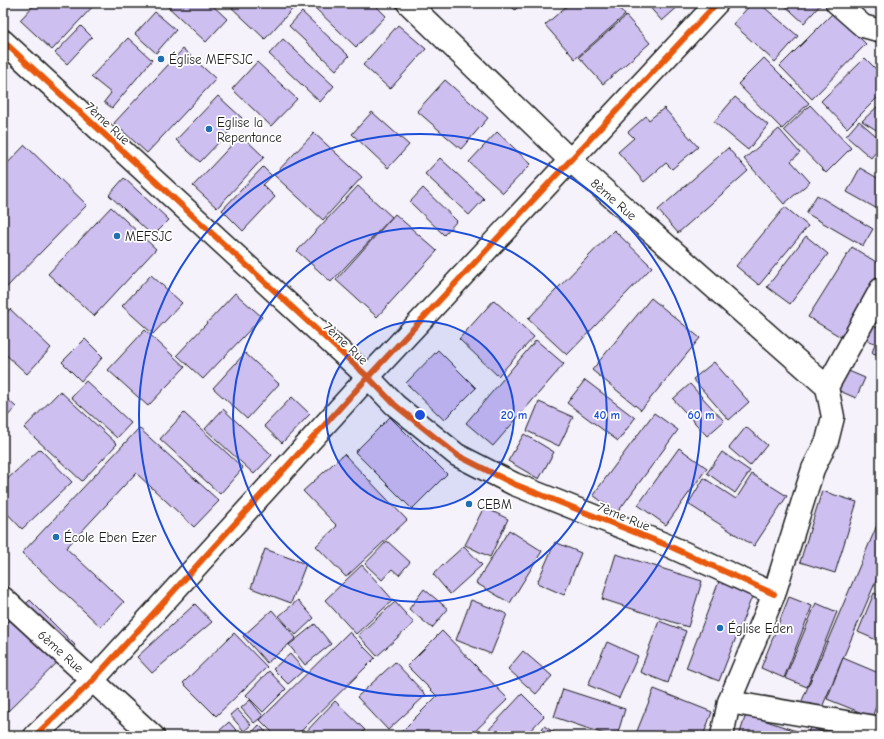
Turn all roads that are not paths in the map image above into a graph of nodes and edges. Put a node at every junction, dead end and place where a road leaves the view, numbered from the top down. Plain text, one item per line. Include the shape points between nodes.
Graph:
1 (408, 3) edge
2 (717, 3) edge
3 (837, 3) edge
4 (881, 31) edge
5 (3, 41) edge
6 (570, 160) junction
7 (881, 289) edge
8 (368, 377) junction
9 (827, 387) junction
10 (774, 594) junction
11 (3, 598) edge
12 (93, 680) junction
13 (729, 702) junction
14 (881, 728) edge
15 (35, 736) edge
16 (153, 736) edge
17 (722, 736) edge

1 - 6 street, 8ème Rue
2 - 6 street
3 - 4 street via 863,26
5 - 8 street, 7ème Rue
6 - 8 street
6 - 9 street, 8ème Rue
7 - 9 street
8 - 10 street, 7ème Rue via 395,405 457,455 514,484 669,546
8 - 12 street
9 - 10 street via 834,417 827,441 813,469
10 - 13 street
11 - 12 street, 6ème Rue
12 - 15 street
12 - 16 street, 6ème Rue
13 - 14 street
13 - 17 street

